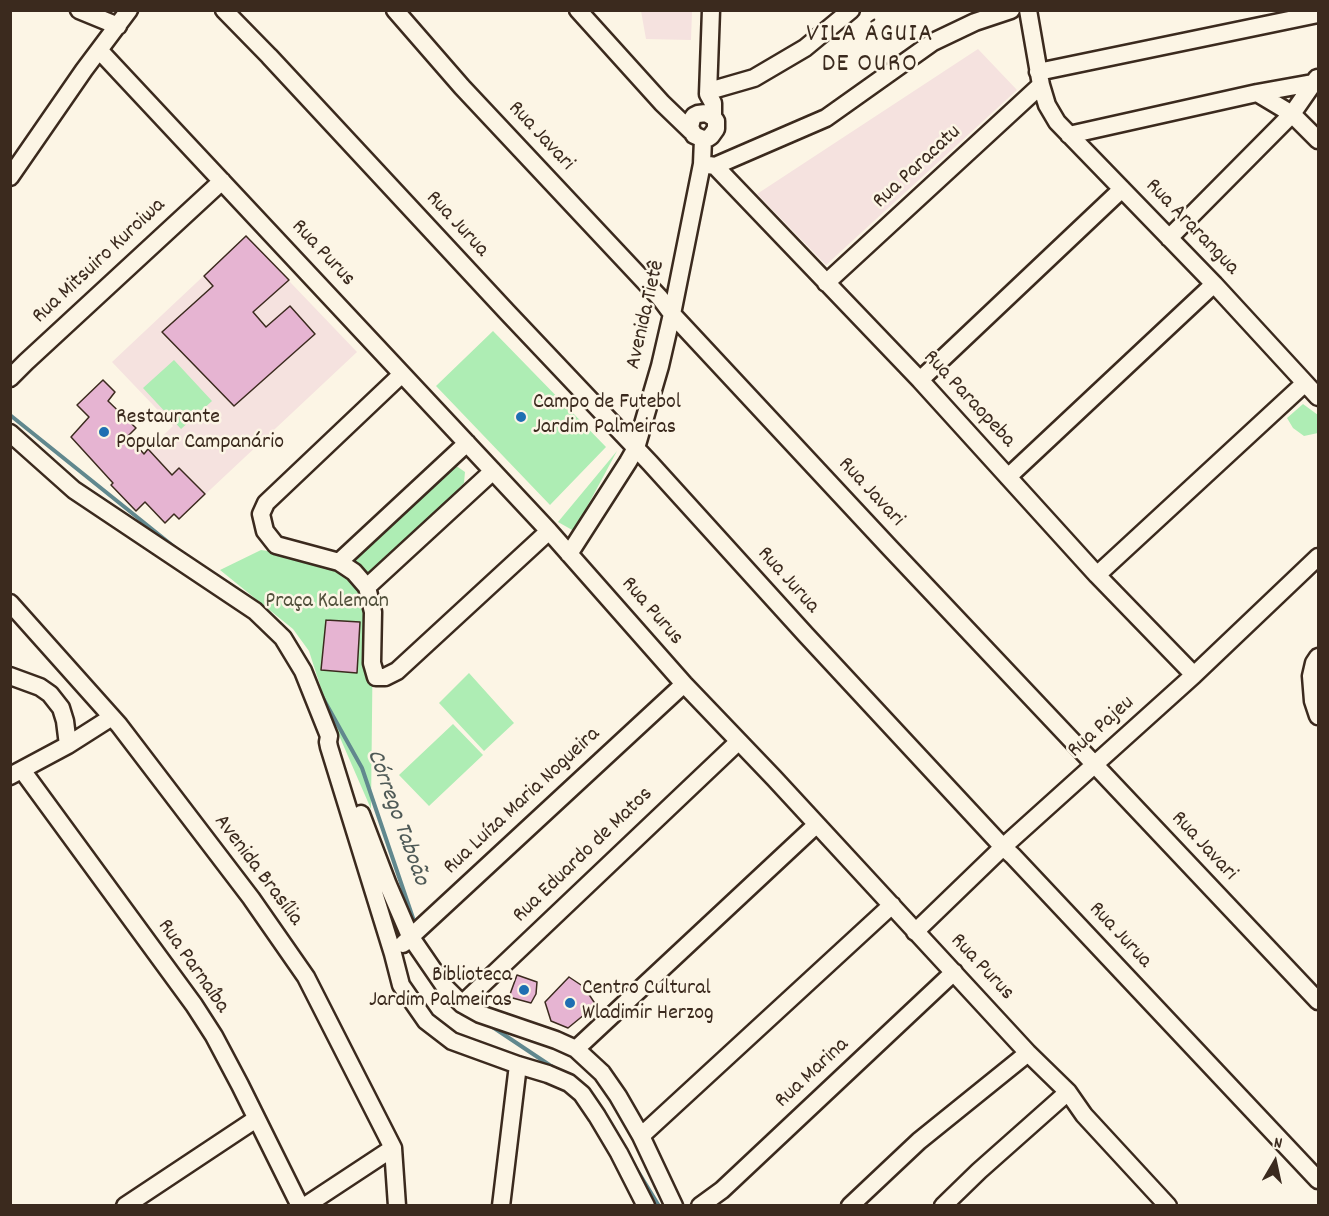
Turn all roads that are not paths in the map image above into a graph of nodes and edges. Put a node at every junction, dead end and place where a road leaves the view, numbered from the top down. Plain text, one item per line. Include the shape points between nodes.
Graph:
1 (79, 10) edge
2 (129, 10) edge
3 (144, 10) edge
4 (224, 10) edge
5 (395, 10) edge
6 (578, 10) edge
7 (711, 10) edge
8 (851, 10) edge
9 (1011, 10) edge
10 (1028, 10) edge
11 (1318, 14) edge
12 (118, 26) junction
13 (99, 50) junction
14 (1039, 78) junction
15 (1317, 80) edge
16 (708, 93) junction
17 (1257, 93) junction
18 (669, 110) junction
19 (1292, 114) junction
20 (705, 115) junction
21 (697, 135) junction
22 (1069, 135) junction
23 (1318, 140) edge
24 (709, 165) junction
25 (10, 177) edge
26 (222, 180) junction
27 (1122, 189) junction
28 (1169, 238) junction
29 (826, 284) junction
30 (1214, 284) junction
31 (672, 314) junction
32 (402, 374) junction
33 (10, 378) edge
34 (920, 380) junction
35 (1305, 383) junction
36 (1318, 397) edge
37 (10, 433) edge
38 (467, 443) junction
39 (636, 448) junction
40 (493, 471) junction
41 (1008, 477) junction
42 (549, 531) junction
43 (569, 554) junction
44 (1318, 557) edge
45 (339, 562) junction
46 (1098, 575) junction
47 (367, 587) junction
48 (10, 603) edge
49 (1318, 657) edge
50 (1194, 675) junction
51 (10, 676) edge
52 (684, 684) junction
53 (1318, 716) edge
54 (112, 717) junction
55 (329, 736) junction
56 (738, 741) junction
57 (68, 745) junction
58 (1095, 765) junction
59 (16, 773) edge
60 (816, 825) junction
61 (1003, 847) junction
62 (892, 905) junction
63 (915, 932) junction
64 (410, 936) junction
65 (393, 954) junction
66 (954, 972) junction
67 (1318, 1001) edge
68 (462, 1004) junction
69 (576, 1049) junction
70 (1028, 1053) junction
71 (518, 1065) junction
72 (1068, 1092) junction
73 (256, 1119) junction
74 (641, 1136) junction
75 (393, 1148) junction
76 (1318, 1180) edge
77 (125, 1206) edge
78 (300, 1206) edge
79 (304, 1206) edge
80 (397, 1206) edge
81 (501, 1206) edge
82 (646, 1206) edge
83 (674, 1206) edge
84 (700, 1206) edge
85 (850, 1206) edge
86 (943, 1206) edge
87 (1168, 1206) edge

1 - 12 street
2 - 12 street
3 - 12 street
4 - 39 street, Rua Jurua
5 - 31 street, Rua Javari
6 - 18 street
7 - 16 street
8 - 16 street via 805,48 754,78
9 - 24 street via 933,42 826,118
10 - 14 street, Rua Ararangua
11 - 14 street
12 - 13 street
13 - 25 street
13 - 26 street, Rua Purus
14 - 22 street, Rua Ararangua via 1047,105
14 - 29 street, Rua Paracatu
15 - 17 street
15 - 19 street
16 - 20 street via 702,103
17 - 19 street
17 - 22 street
18 - 20 street
18 - 21 street
19 - 23 street
19 - 28 street
20 - 21 street via 692,119 690,127
20 - 21 street via 716,121 716,129 711,136
21 - 24 street, Avenida Tietê
22 - 27 street, Rua Ararangua
24 - 29 street, Rua Paraopeba
24 - 31 street, Avenida Tietê
26 - 32 street, Rua Purus
26 - 33 street, Rua Mitsuiro Kuroiwa
27 - 28 street, Rua Ararangua
27 - 34 street
28 - 30 street, Rua Ararangua
29 - 34 street, Rua Paraopeba
30 - 35 street, Rua Ararangua
30 - 41 street
31 - 39 street, Avenida Tietê
31 - 58 street, Rua Javari
32 - 38 street, Rua Purus
32 - 45 street via 266,503 261,514 265,531 276,544
34 - 41 street, Rua Paraopeba
35 - 36 street, Rua Ararangua
35 - 46 street
37 - 55 street via 74,490 255,611 283,638 303,671
38 - 40 street, Rua Purus
38 - 45 street
39 - 43 street, Avenida Tietê
39 - 61 street, Rua Jurua
40 - 42 street, Rua Purus
40 - 47 street
41 - 46 street, Rua Paraopeba
42 - 43 street, Rua Purus
42 - 47 street via 397,671 385,677 376,677 372,663 373,612
43 - 52 street, Rua Purus
44 - 50 street, Rua Pajeu
45 - 47 street
46 - 50 street, Rua Paraopeba
48 - 54 street, Avenida Brasília
49 - 53 street via 1311,676 1312,701
50 - 58 street, Rua Pajeu
51 - 57 street via 50,694 61,708
52 - 56 street, Rua Purus
52 - 64 street, Rua Luíza Maria Nogueira
54 - 57 street
54 - 75 street, Avenida Brasília via 251,898 306,977
55 - 64 street via 335,741
55 - 65 street via 328,747
56 - 60 street, Rua Purus
56 - 68 street, Rua Eduardo de Matos
57 - 59 street
58 - 61 street, Rua Pajeu
58 - 67 street, Rua Javari
59 - 73 street, Rua Parnaíba via 194,1005
60 - 62 street, Rua Purus
60 - 69 street
61 - 63 street, Rua Pajeu
61 - 76 street, Rua Jurua
62 - 63 street, Rua Purus
62 - 74 street
63 - 66 street, Rua Purus
64 - 65 street, Rua Luíza Maria Nogueira
64 - 68 street via 445,987
65 - 71 street via 401,985 426,1021 452,1041
66 - 70 street, Rua Purus
66 - 84 street, Rua Marina via 722,1190
68 - 69 street
69 - 74 street via 602,1073
70 - 72 street, Rua Purus
70 - 85 street via 919,1141
71 - 81 street
71 - 82 street via 569,1083 582,1094
72 - 86 street
72 - 87 street, Rua Purus via 1084,1115
73 - 77 street
73 - 78 street, Rua Parnaíba
74 - 83 street
75 - 79 street
75 - 80 street, Avenida Brasília

